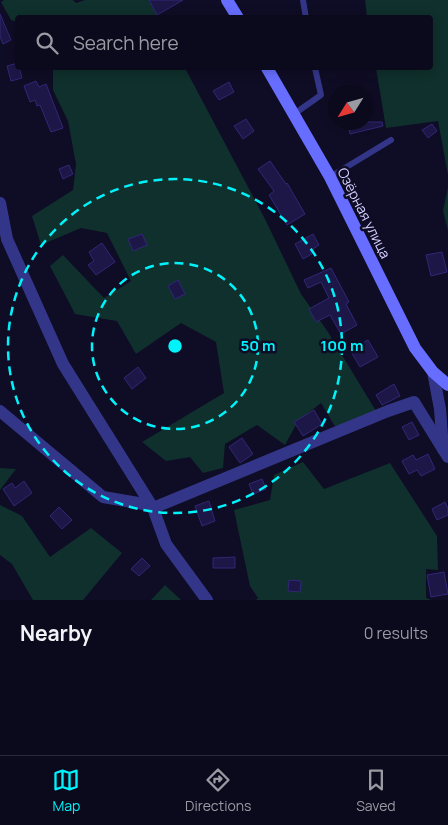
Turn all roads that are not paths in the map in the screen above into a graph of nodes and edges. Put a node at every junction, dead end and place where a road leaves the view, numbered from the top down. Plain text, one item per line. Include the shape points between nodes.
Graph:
1 (227, 0) edge
2 (302, 0) edge
3 (236, 15) edge
4 (305, 15) edge
5 (268, 70) edge
6 (315, 70) edge
7 (294, 114) junction
8 (391, 140) dead end
9 (330, 177) junction
10 (0, 203) edge
11 (433, 372) junction
12 (448, 385) edge
13 (0, 411) edge
14 (445, 453) edge
15 (153, 508) junction
16 (208, 600) edge

1 - 3 street
2 - 4 lane
5 - 7 street, Озёрная улица
6 - 7 lane via 321,96
7 - 9 street, Озёрная улица
8 - 9 lane
9 - 11 street, Озёрная улица via 415,348
10 - 15 street via 6,239 63,364
11 - 12 street, Озёрная улица
11 - 14 street, Озёрная улица
13 - 15 street via 103,497
14 - 15 street via 414,402
15 - 16 street via 166,544

